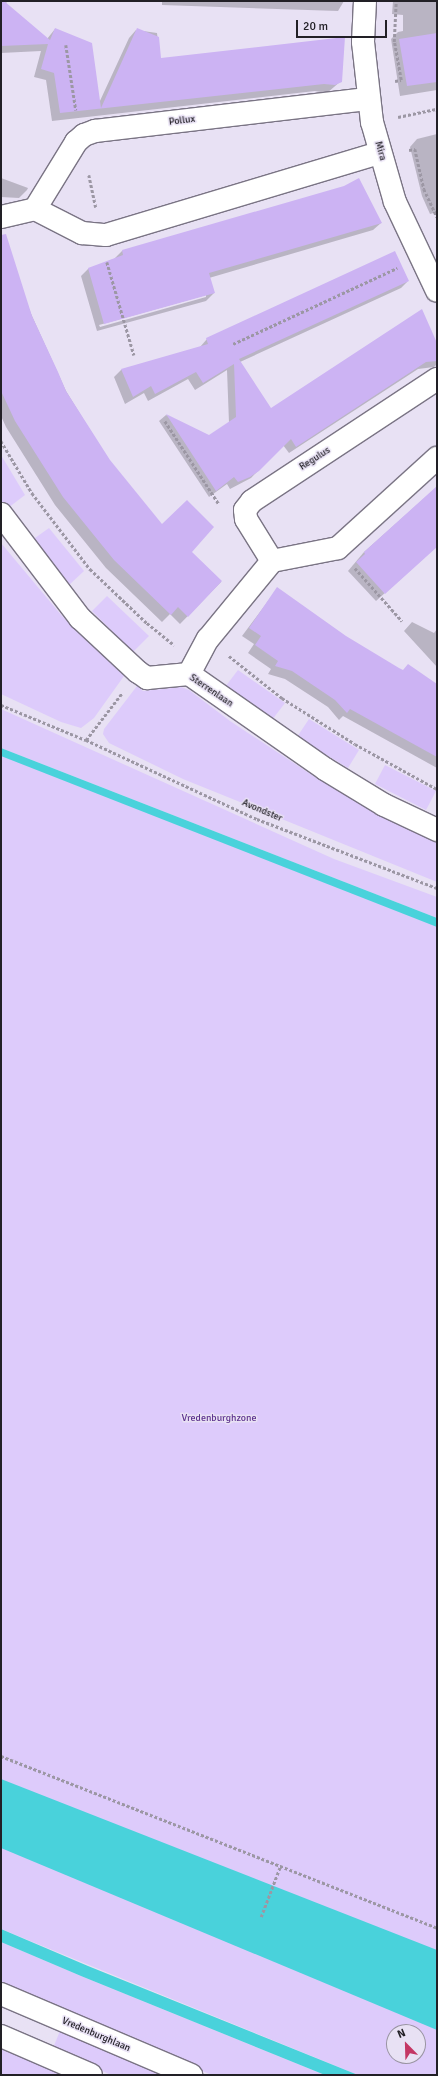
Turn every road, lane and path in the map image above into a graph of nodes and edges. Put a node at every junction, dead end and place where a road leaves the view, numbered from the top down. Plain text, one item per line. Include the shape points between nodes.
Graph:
1 (365, 1) edge
2 (396, 1) edge
3 (390, 82) dead end
4 (369, 99) junction
5 (437, 109) edge
6 (396, 110) dead end
7 (397, 117) junction
8 (372, 122) junction
9 (398, 124) dead end
10 (403, 152) dead end
11 (380, 153) junction
12 (35, 209) junction
13 (1, 217) edge
14 (437, 217) edge
15 (100, 235) junction
16 (422, 256) junction
17 (437, 291) edge
18 (233, 344) dead end
19 (134, 355) dead end
20 (437, 378) edge
21 (165, 421) dead end
22 (1, 441) edge
23 (437, 458) edge
24 (245, 510) junction
25 (1, 514) edge
26 (338, 548) junction
27 (272, 562) junction
28 (402, 621) dead end
29 (208, 639) junction
30 (192, 668) junction
31 (138, 672) junction
32 (1, 705) edge
33 (86, 740) junction
34 (437, 789) edge
35 (437, 830) edge
36 (437, 888) edge
37 (1, 1756) edge
38 (280, 1867) junction
39 (261, 1917) dead end
40 (437, 1928) edge
41 (1, 1994) edge
42 (1, 2036) edge
43 (90, 2075) edge
44 (191, 2075) edge

1 - 4 street, Mira via 363,42
2 - 3 path via 394,42 401,80
4 - 8 street, Mira
4 - 12 street, Pollux via 95,131 84,135 76,142
5 - 7 path
6 - 7 path
7 - 8 path
7 - 9 path
8 - 11 street, Mira
10 - 14 path via 415,149 424,189
11 - 15 street
11 - 16 street, Mira via 395,202
12 - 13 street
12 - 15 street via 82,233
15 - 19 path
16 - 17 street, Mira
16 - 18 path
20 - 24 street, Regulus via 252,501
21 - 24 path via 220,505
22 - 30 path via 32,493 90,568
23 - 26 street
24 - 27 street via 246,519
25 - 31 street, Sterrenlaan via 80,618
26 - 27 street
26 - 28 path
27 - 29 street
29 - 30 street
29 - 34 path via 282,698 355,744
30 - 31 street, Sterrenlaan via 147,678
30 - 35 street, Sterrenlaan via 325,769 384,805
31 - 33 path
32 - 33 path, Avondster
33 - 36 path, Avondster via 257,818
37 - 38 path
38 - 39 path
38 - 40 path
41 - 44 street, Vredenburghlaan
42 - 43 street

